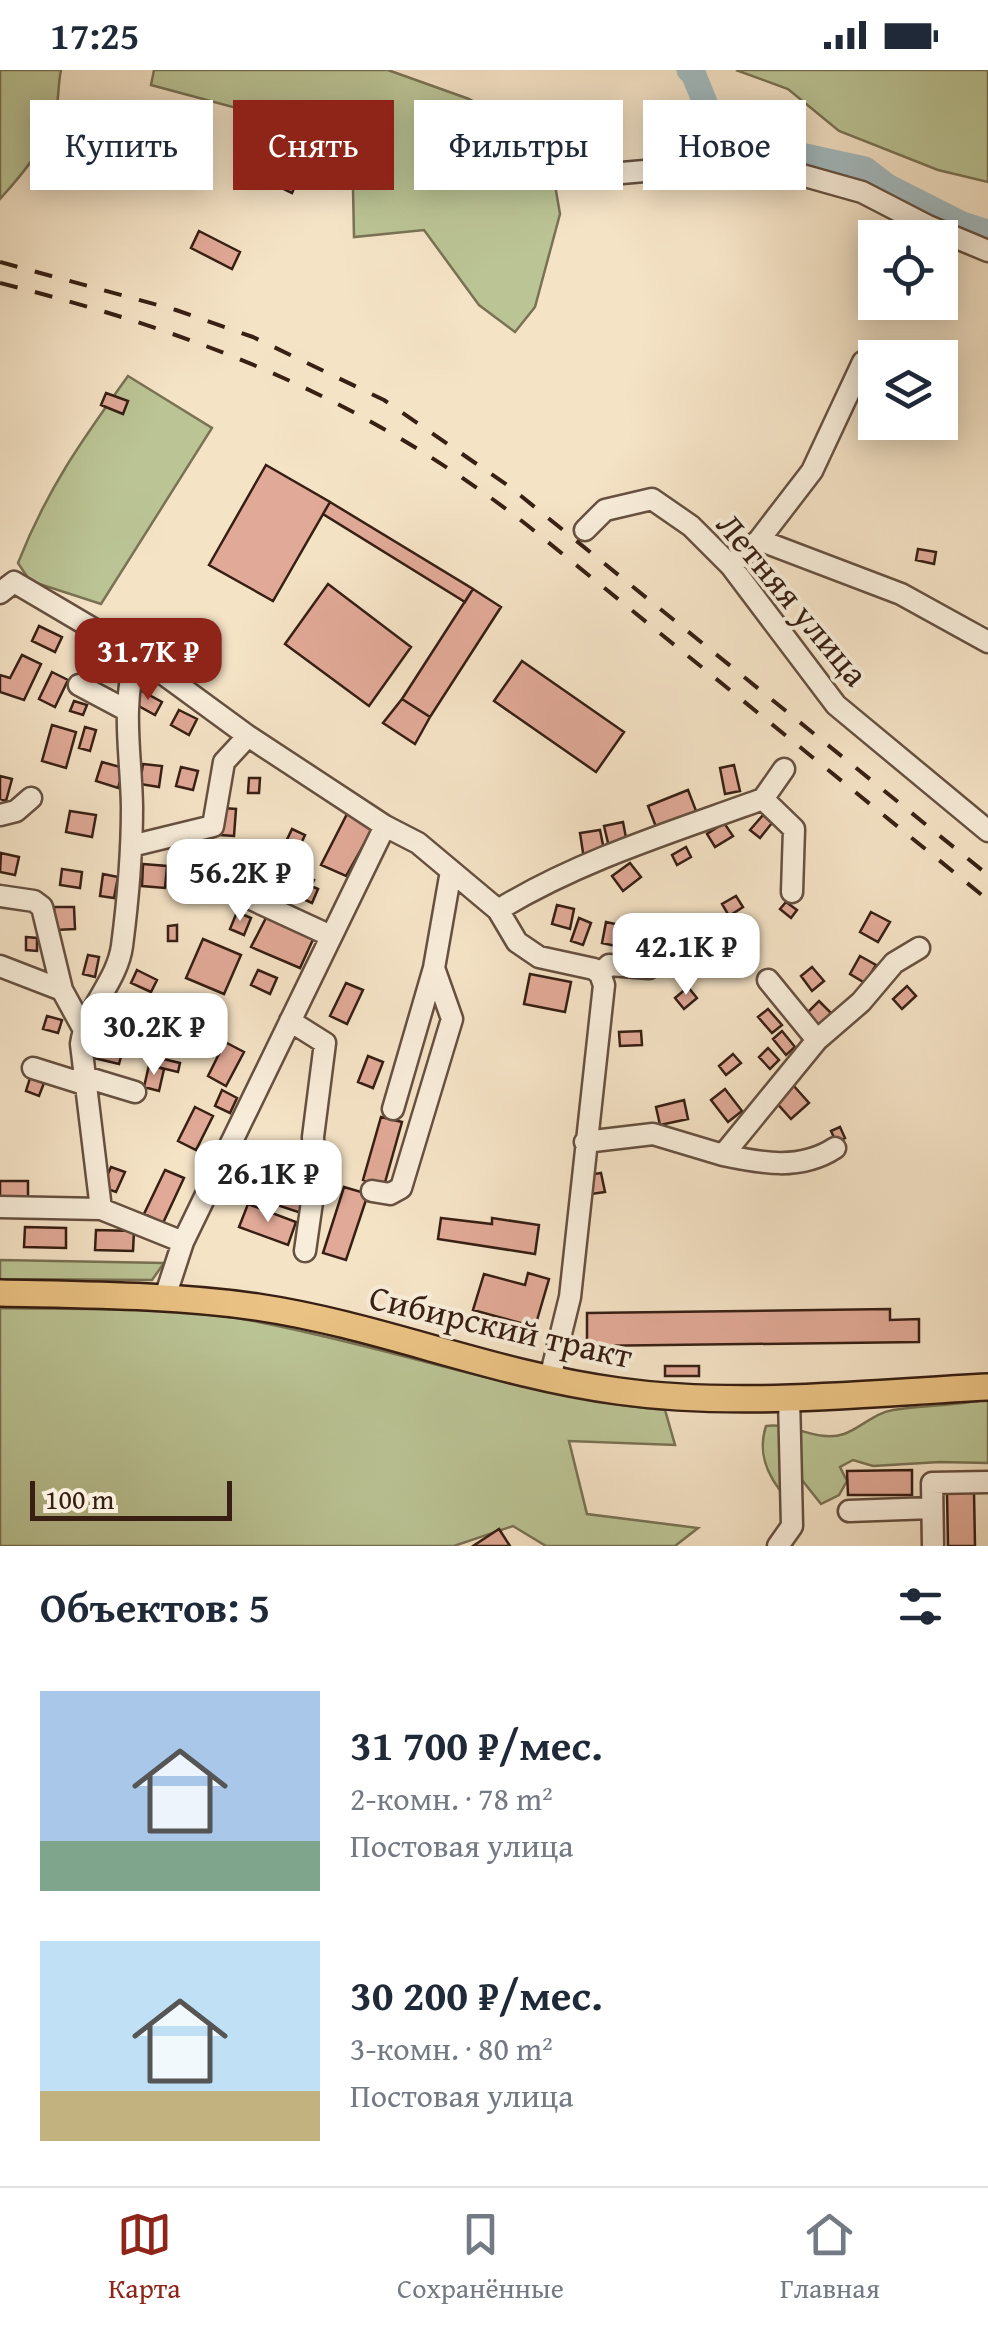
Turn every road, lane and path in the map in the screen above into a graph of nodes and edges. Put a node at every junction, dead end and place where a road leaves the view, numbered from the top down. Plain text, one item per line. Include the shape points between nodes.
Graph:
1 (623, 173) edge
2 (988, 251) edge
3 (858, 374) edge
4 (585, 530) dead end
5 (758, 540) junction
6 (731, 566) junction
7 (7, 588) edge
8 (988, 642) edge
9 (136, 654) junction
10 (79, 685) dead end
11 (126, 710) junction
12 (248, 736) junction
13 (784, 769) dead end
14 (31, 798) dead end
15 (763, 799) junction
16 (0, 815) edge
17 (385, 826) junction
18 (988, 832) edge
19 (131, 846) junction
20 (246, 858) dead end
21 (451, 871) junction
22 (792, 892) dead end
23 (0, 896) edge
24 (498, 910) junction
25 (332, 936) junction
26 (919, 948) dead end
27 (0, 966) edge
28 (434, 968) junction
29 (649, 968) dead end
30 (600, 974) junction
31 (768, 980) dead end
32 (62, 990) junction
33 (290, 1021) junction
34 (84, 1030) junction
35 (817, 1040) junction
36 (33, 1068) dead end
37 (83, 1080) junction
38 (135, 1092) dead end
39 (393, 1109) dead end
40 (585, 1142) junction
41 (835, 1148) dead end
42 (723, 1155) junction
43 (372, 1191) dead end
44 (0, 1207) edge
45 (100, 1209) junction
46 (183, 1242) junction
47 (305, 1251) dead end
48 (0, 1293) edge
49 (165, 1298) junction
50 (550, 1378) junction
51 (988, 1387) edge
52 (789, 1397) junction
53 (988, 1482) edge
54 (932, 1508) junction
55 (849, 1511) dead end
56 (781, 1534) edge
57 (934, 1546) edge

1 - 2 street via 736,162 791,172 862,192
3 - 5 street via 812,470
4 - 6 street, Летняя улица via 604,510 652,499
5 - 6 street
5 - 8 street via 901,594
6 - 18 street, Летняя улица via 836,706
7 - 9 street via 82,620
9 - 11 street
9 - 12 street
10 - 11 street
11 - 19 street
12 - 17 street
12 - 19 street via 224,762 212,826
13 - 15 street
14 - 16 street
15 - 22 street via 794,828
15 - 24 street via 542,883
17 - 21 street
17 - 25 street
19 - 34 street via 120,957
20 - 25 street via 251,900
21 - 24 street
21 - 28 street
23 - 32 street via 42,907
24 - 30 street via 517,942 540,957
25 - 33 street
26 - 35 street via 894,962
27 - 32 street
28 - 39 street
28 - 43 street via 452,1019 401,1188
29 - 30 street via 609,965
30 - 40 street
31 - 35 street
32 - 34 street
33 - 46 street
33 - 47 street via 324,1044
34 - 37 street
35 - 42 street
36 - 37 street
37 - 38 street
37 - 45 street
40 - 42 street via 652,1134
40 - 50 street via 570,1296
41 - 42 street via 792,1164
44 - 45 street
45 - 46 street
46 - 49 street
48 - 49 main road, Сибирский тракт
49 - 50 main road, Сибирский тракт via 258,1308
50 - 52 main road, Сибирский тракт via 678,1397
51 - 52 main road, Сибирский тракт
52 - 56 street via 792,1526
53 - 54 street via 932,1484
54 - 55 street
54 - 57 street

